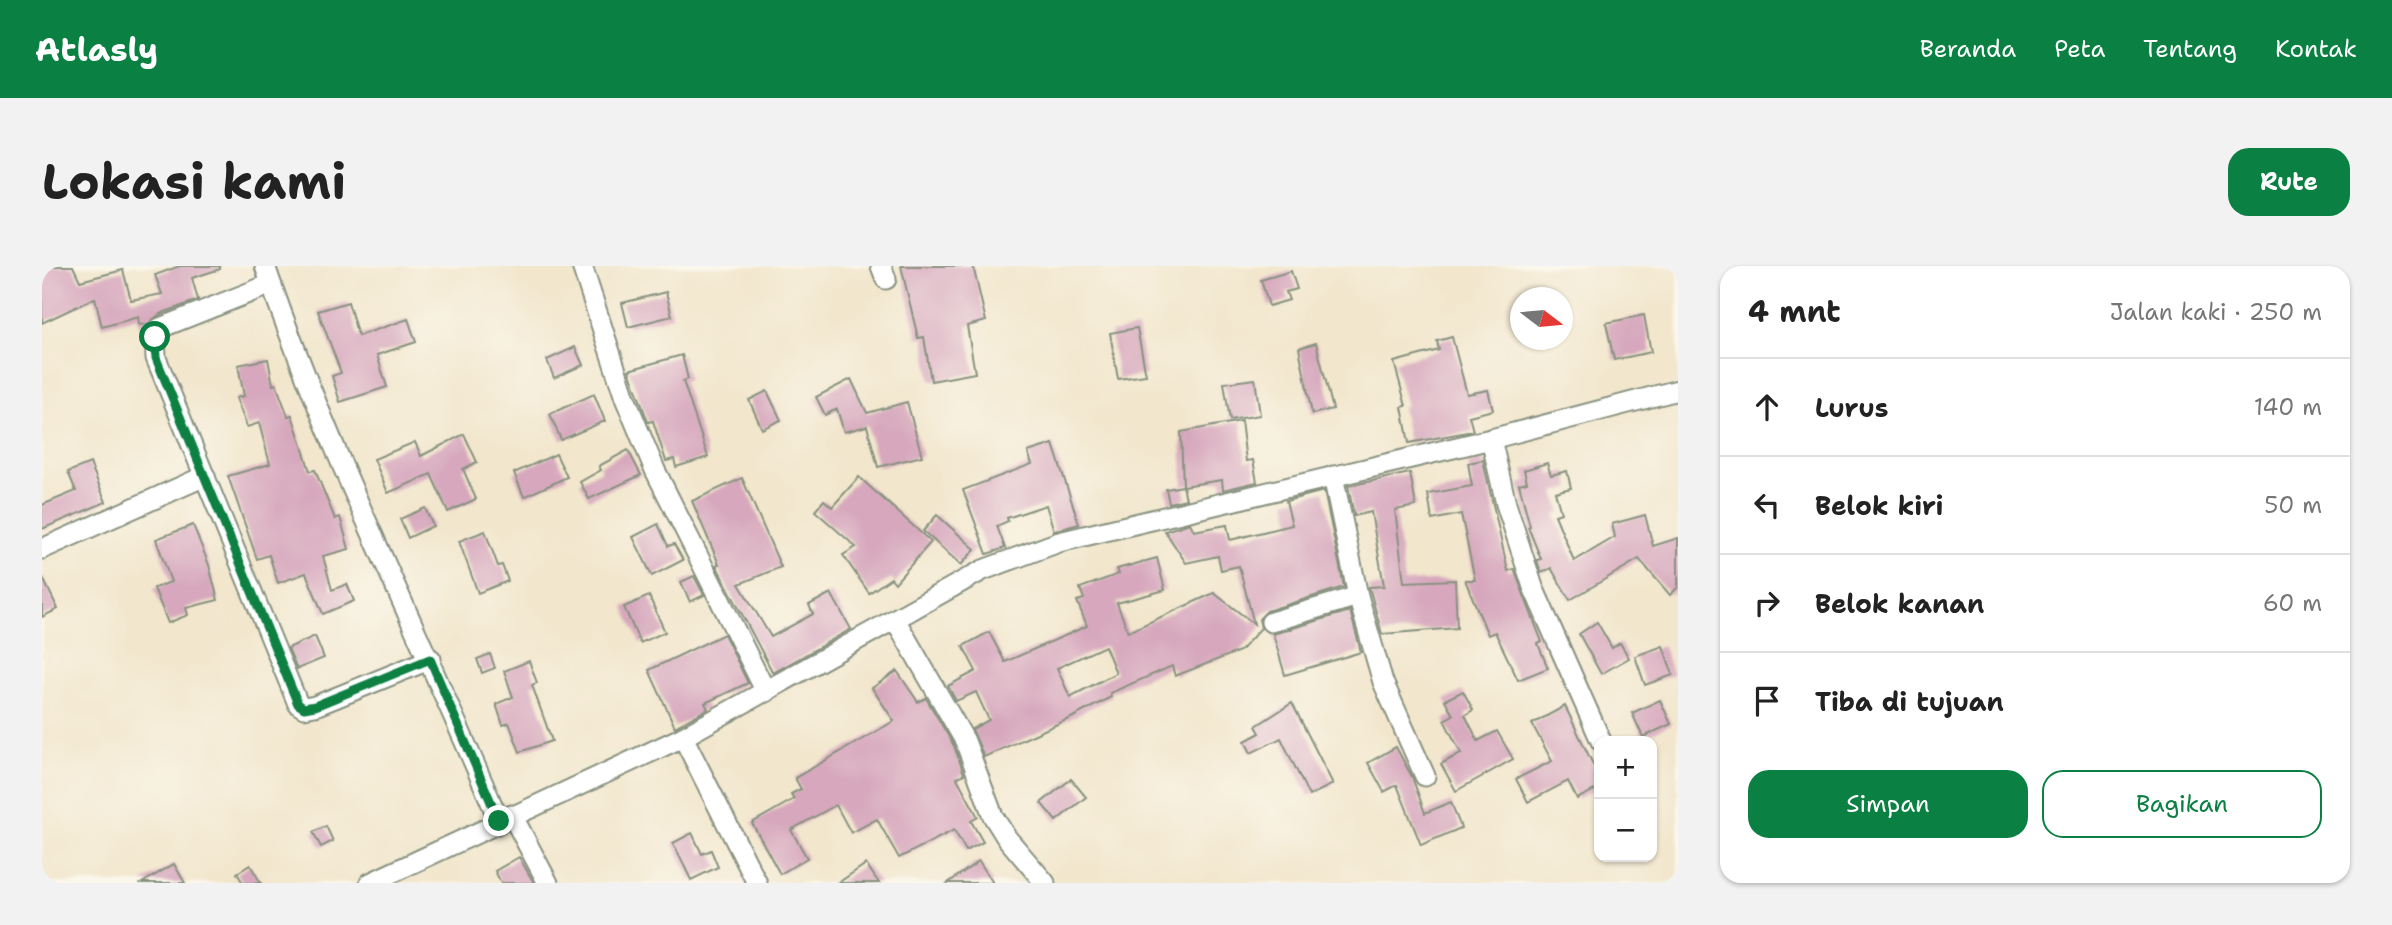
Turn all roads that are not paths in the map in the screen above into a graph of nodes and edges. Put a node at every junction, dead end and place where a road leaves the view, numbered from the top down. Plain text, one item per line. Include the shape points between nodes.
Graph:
1 (582, 266) edge
2 (268, 275) edge
3 (1678, 390) edge
4 (1491, 439) junction
5 (205, 476) junction
6 (1333, 476) junction
7 (42, 549) edge
8 (1359, 596) junction
9 (896, 621) junction
10 (1271, 622) dead end
11 (430, 659) junction
12 (766, 692) junction
13 (1599, 736) edge
14 (684, 737) junction
15 (1425, 776) dead end
16 (505, 818) junction
17 (370, 883) edge
18 (548, 883) edge
19 (757, 883) edge
20 (1045, 883) edge

1 - 12 street via 625,398 655,470
2 - 5 street via 160,328 155,337 156,358
2 - 11 street via 312,395
3 - 4 street
4 - 6 street
4 - 13 street via 1533,586
5 - 7 street
5 - 11 street via 300,706 315,706
6 - 8 street
6 - 9 street via 1059,542 983,570
8 - 10 street
8 - 15 street via 1383,682
9 - 12 street
9 - 20 street via 965,741 993,816
11 - 16 street
12 - 14 street
14 - 16 street
14 - 19 street
16 - 17 street
16 - 18 street

